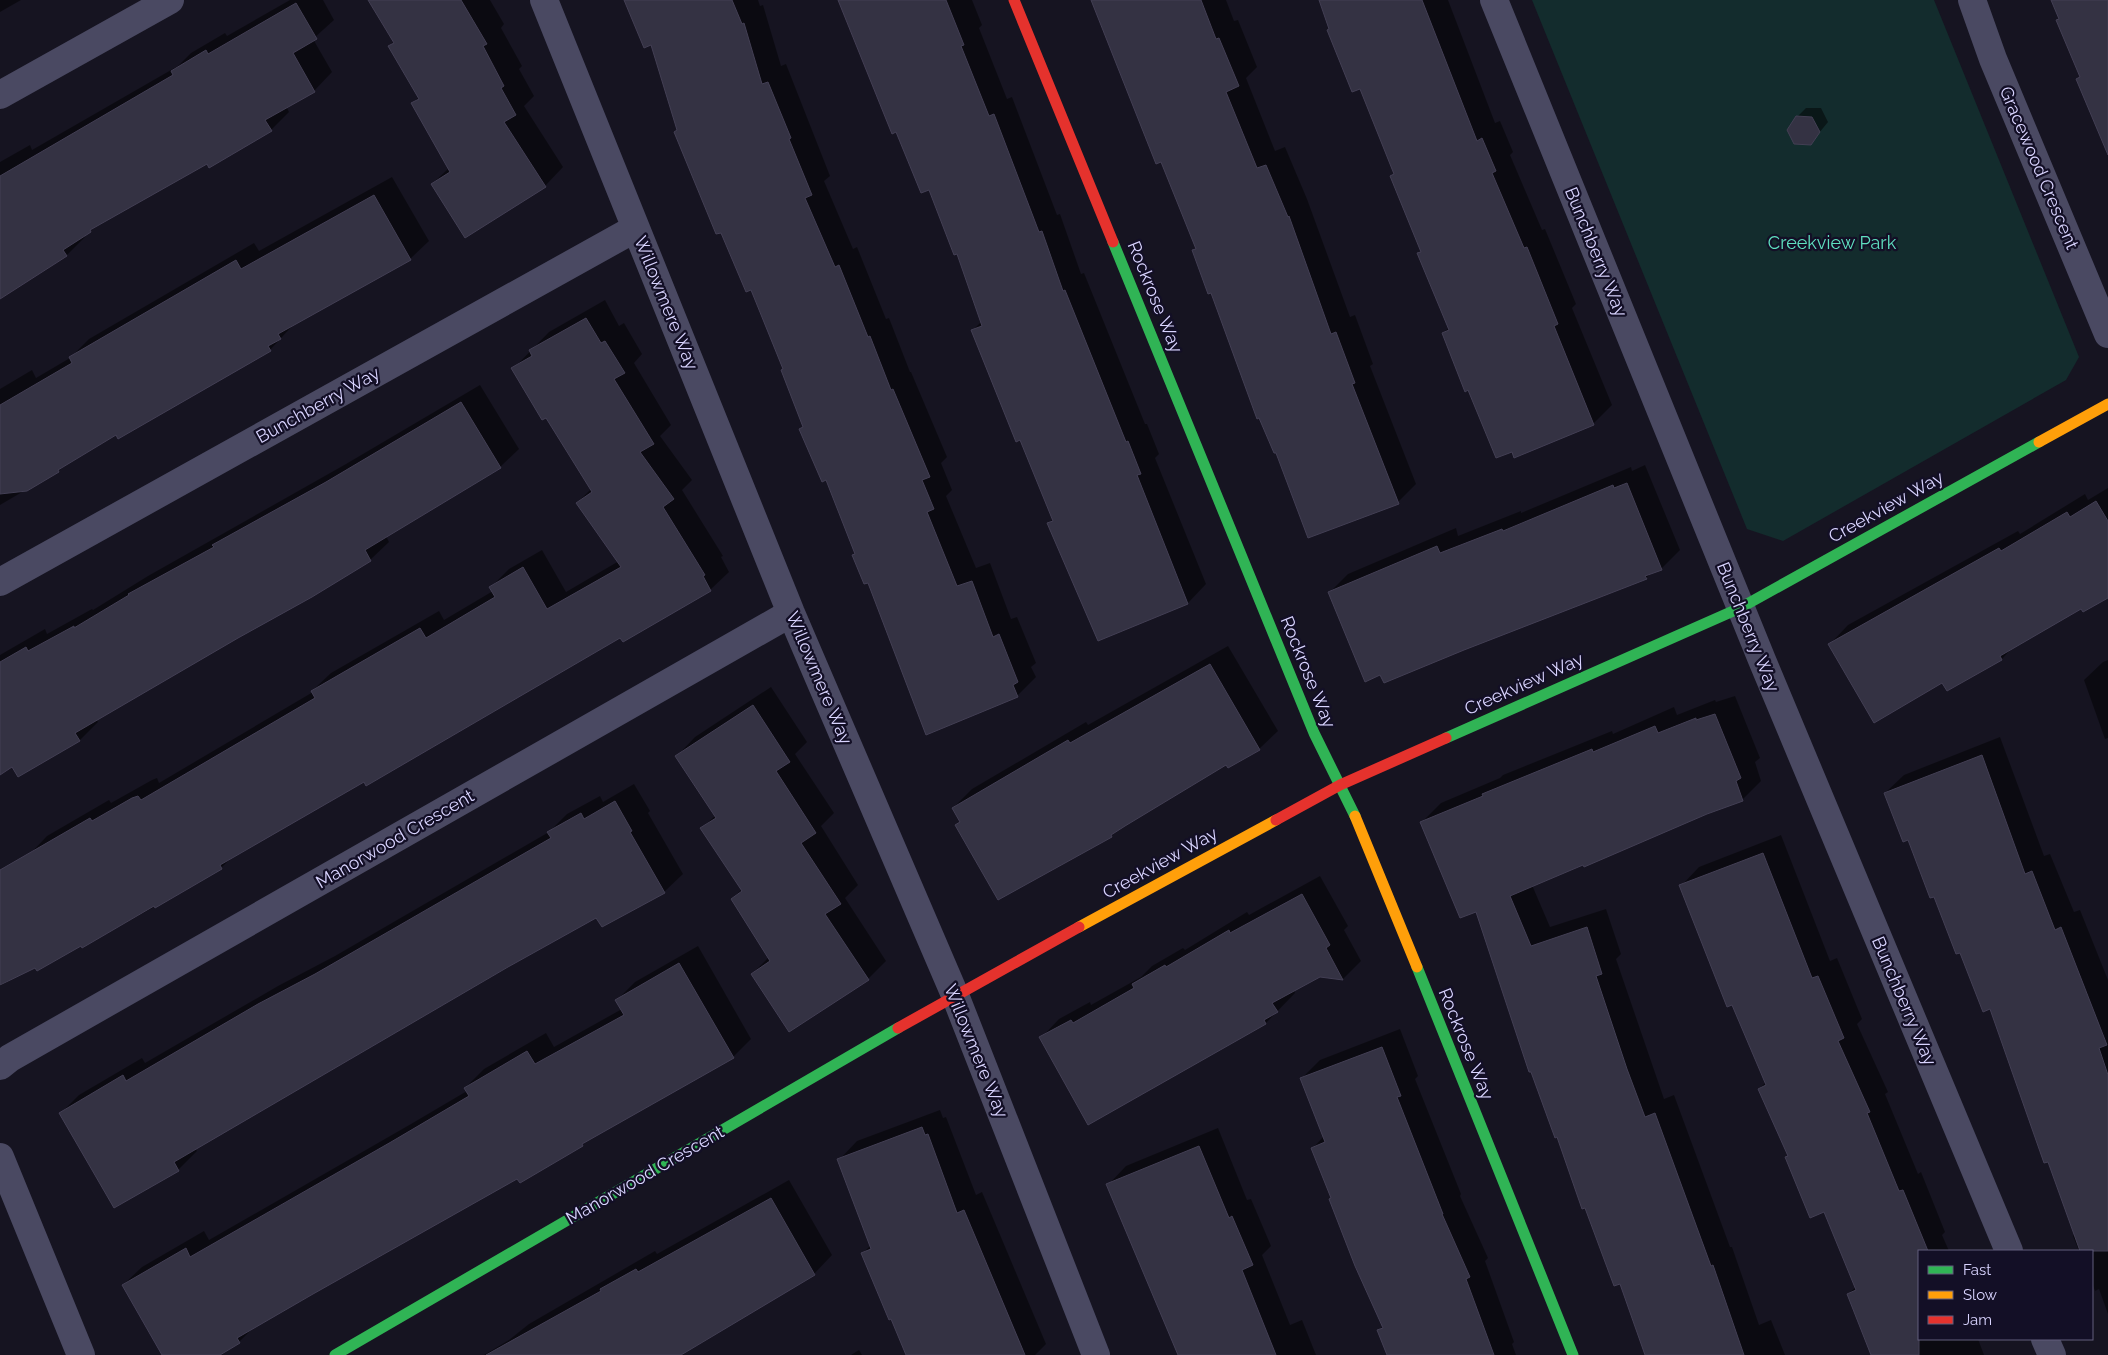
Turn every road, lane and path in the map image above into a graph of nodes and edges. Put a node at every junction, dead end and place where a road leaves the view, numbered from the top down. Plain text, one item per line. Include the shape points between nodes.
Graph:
1 (170, 0) edge
2 (544, 0) edge
3 (1014, 0) edge
4 (1494, 0) edge
5 (1972, 0) edge
6 (0, 95) edge
7 (636, 228) junction
8 (2108, 334) edge
9 (2108, 404) edge
10 (0, 582) edge
11 (1740, 608) junction
12 (792, 613) junction
13 (1340, 785) junction
14 (955, 995) junction
15 (0, 1066) edge
16 (0, 1157) edge
17 (2009, 1250) edge
18 (2045, 1340) edge
19 (81, 1355) edge
20 (335, 1355) edge
21 (1096, 1355) edge
22 (1573, 1355) edge
23 (2052, 1355) edge

1 - 6 street
2 - 7 street, Willowmere Way
3 - 13 street, Rockrose Way via 1314,733
4 - 11 street, Bunchberry Way
5 - 8 street, Gracewood Crescent via 1993,59
7 - 10 street, Bunchberry Way
7 - 12 street, Willowmere Way
9 - 11 street, Creekview Way
11 - 13 street, Creekview Way
11 - 17 street, Bunchberry Way
12 - 14 street, Willowmere Way
12 - 15 street, Manorwood Crescent
13 - 14 street, Creekview Way
13 - 22 street, Rockrose Way via 1361,829
14 - 20 street, Manorwood Crescent
14 - 21 street, Willowmere Way
16 - 19 street
18 - 23 street

